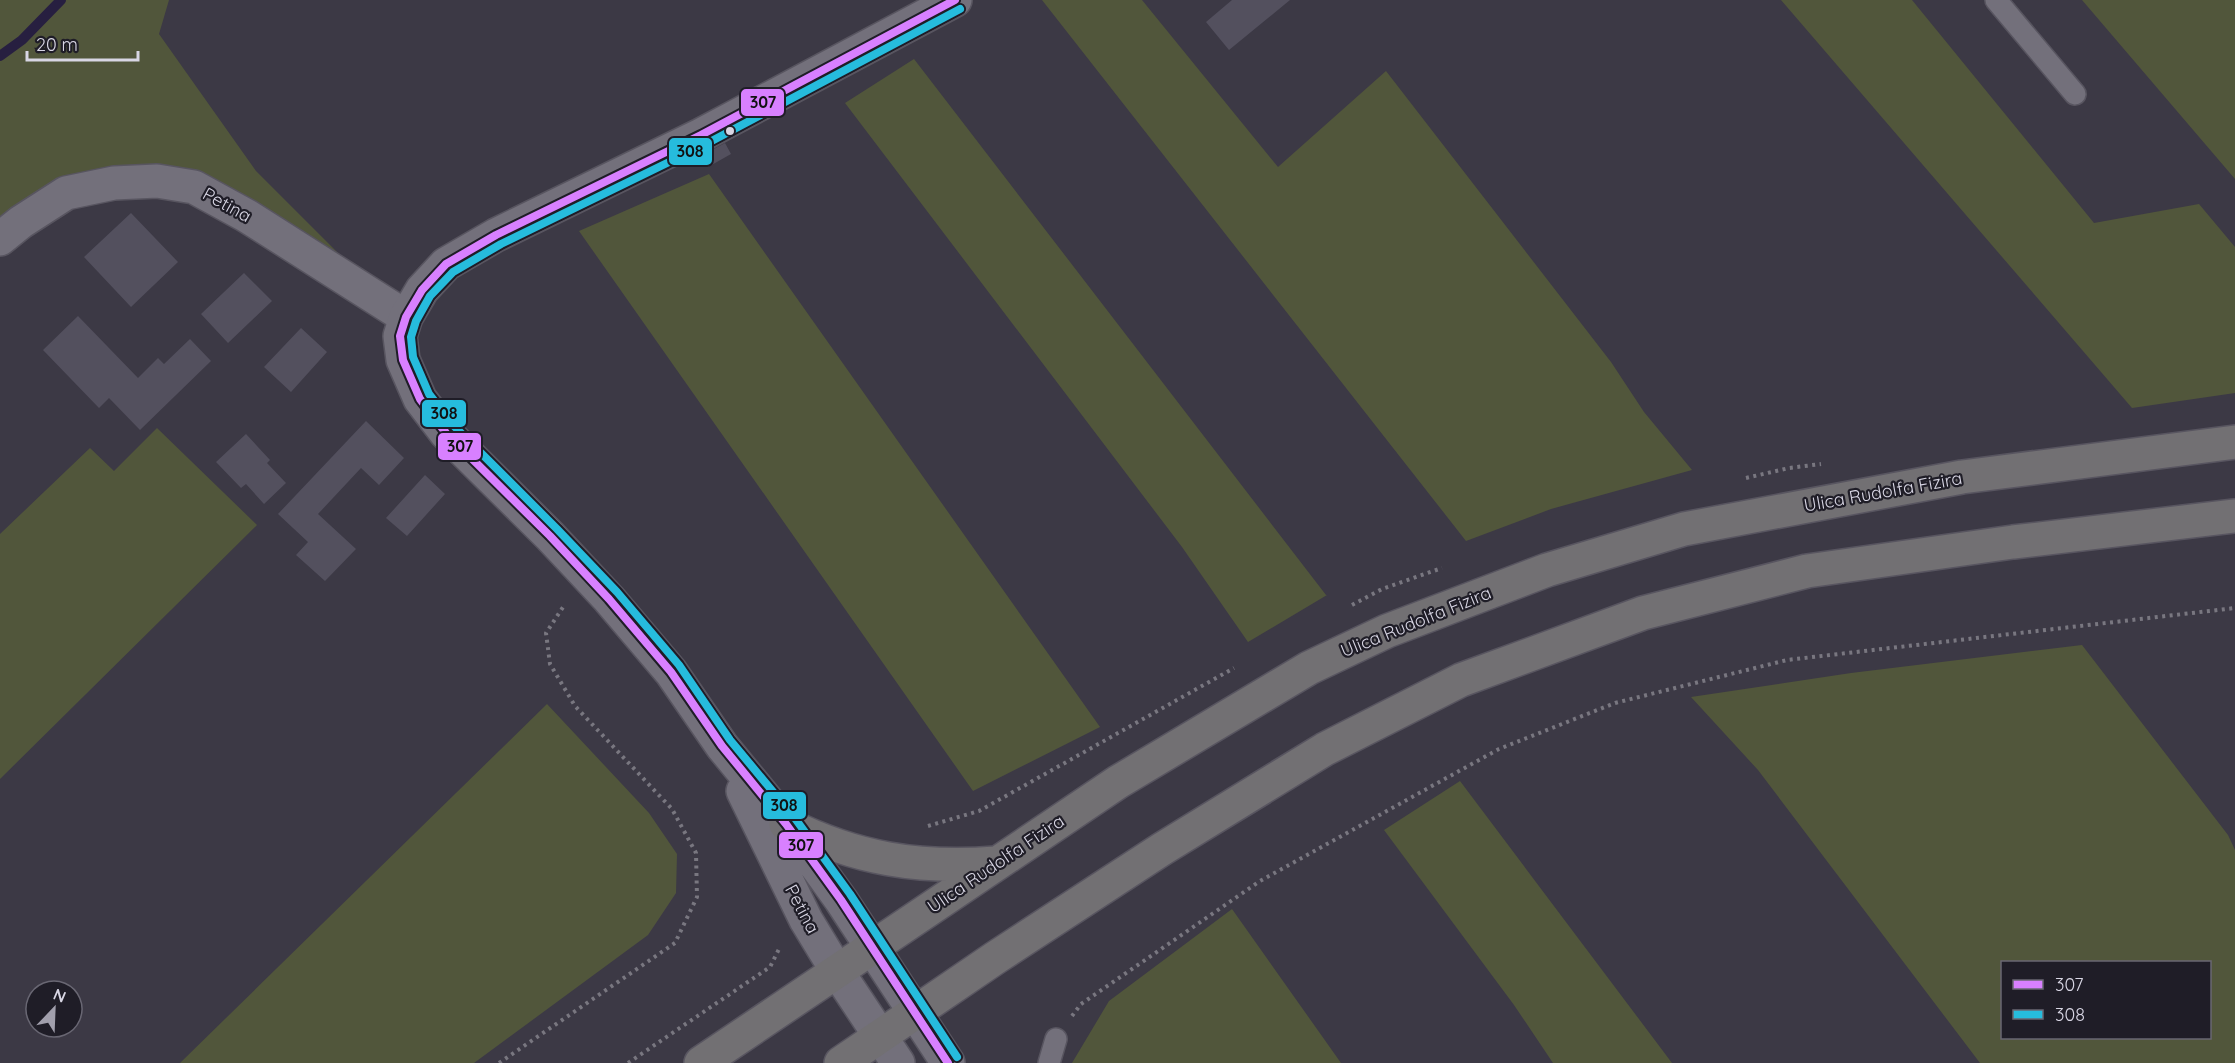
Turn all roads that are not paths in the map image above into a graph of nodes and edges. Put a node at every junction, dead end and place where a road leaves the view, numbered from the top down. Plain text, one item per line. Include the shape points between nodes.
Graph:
1 (955, 0) edge
2 (1996, 0) edge
3 (2075, 94) dead end
4 (0, 238) edge
5 (406, 317) junction
6 (2235, 442) edge
7 (2235, 516) edge
8 (722, 746) junction
9 (786, 824) junction
10 (996, 864) junction
11 (872, 948) junction
12 (837, 971) junction
13 (915, 1013) junction
14 (1056, 1039) road end
15 (889, 1050) edge
16 (701, 1063) edge
17 (842, 1063) edge
18 (948, 1063) edge
19 (1048, 1063) edge

1 - 5 street, Petina via 701,135 496,235 446,264 422,290
2 - 3 lane
4 - 5 street, Petina via 66,193 114,183 157,181 194,187
5 - 8 street, Petina via 400,336 403,360 420,399 446,433 586,574 670,672
6 - 10 main road, Ulica Rudolfa Fizira via 1962,477 1696,527 1546,570 1388,631 1309,668 1118,782
7 - 13 main road via 1807,571 1643,613 1461,680 1324,749 1162,849
8 - 9 street, Petina
8 - 12 street, Petina via 806,920
9 - 10 main road via 850,851 922,865
9 - 11 street, Petina
10 - 11 main road, Ulica Rudolfa Fizira
11 - 12 main road, Ulica Rudolfa Fizira
11 - 13 street, Petina
12 - 15 street, Petina
12 - 16 main road, Ulica Rudolfa Fizira
13 - 15 main road
13 - 18 street, Petina
14 - 19 lane
15 - 17 main road

